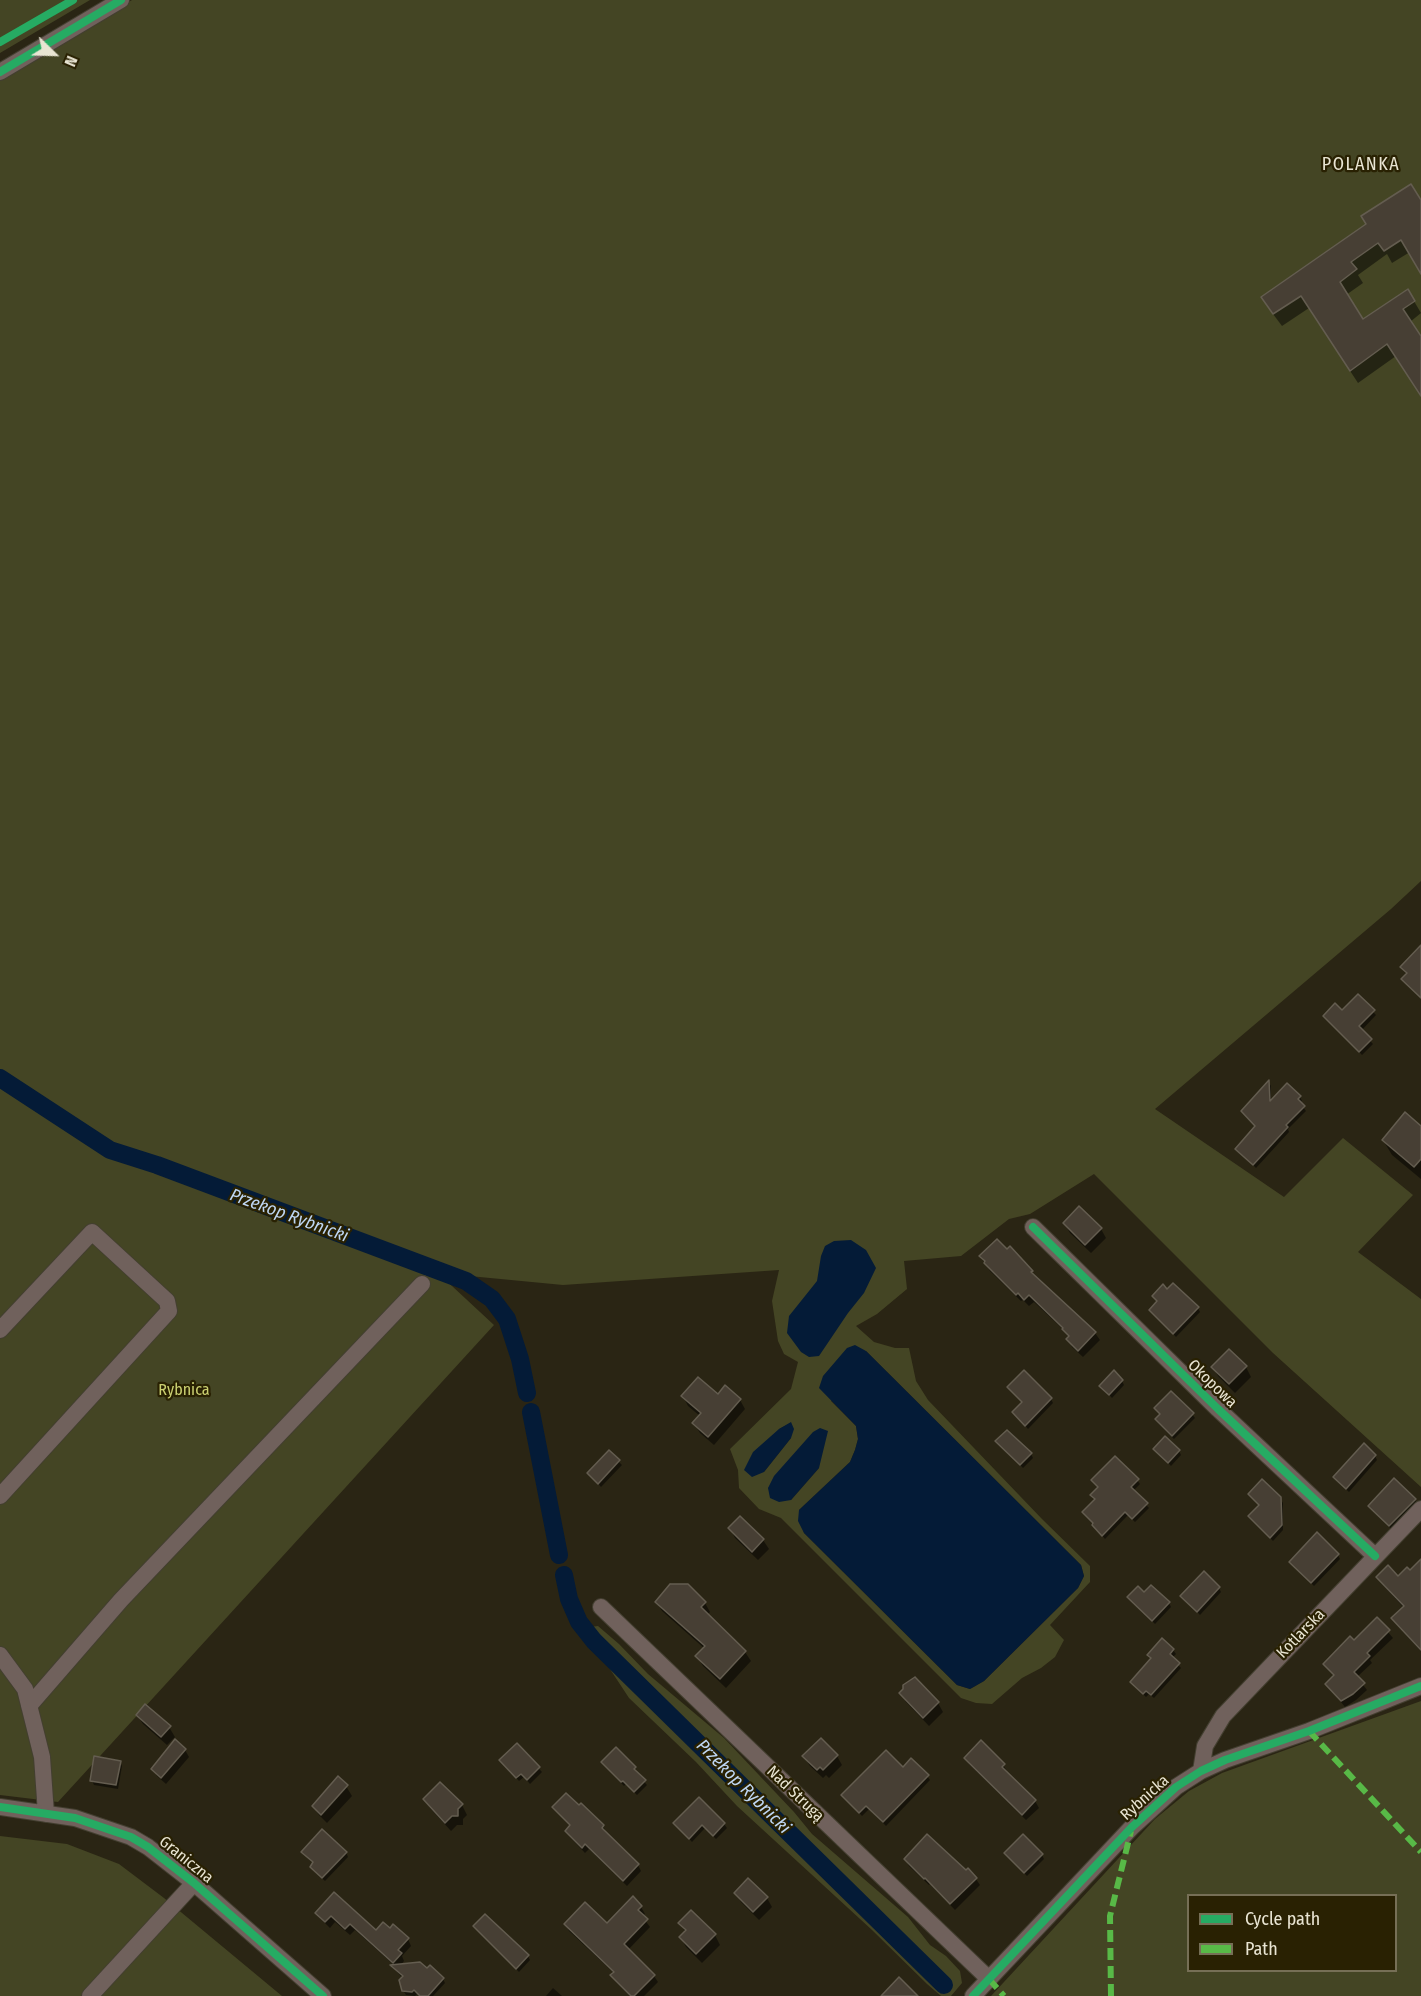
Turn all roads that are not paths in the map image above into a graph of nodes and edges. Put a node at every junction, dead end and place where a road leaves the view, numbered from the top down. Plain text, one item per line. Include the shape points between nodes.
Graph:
1 (121, 0) edge
2 (0, 72) edge
3 (1033, 1227) dead end
4 (422, 1284) dead end
5 (0, 1330) edge
6 (0, 1496) edge
7 (1421, 1509) edge
8 (1375, 1556) junction
9 (601, 1607) dead end
10 (0, 1655) edge
11 (1421, 1686) edge
12 (29, 1706) junction
13 (1201, 1771) junction
14 (0, 1807) edge
15 (46, 1814) junction
16 (194, 1882) junction
17 (989, 1979) junction
18 (90, 1996) edge
19 (323, 1996) edge
20 (973, 1996) edge

1 - 2 street
3 - 8 street, Okopowa
4 - 12 street via 121,1600
5 - 6 street via 92,1232 167,1300 169,1311
7 - 8 street, Kotlarska
8 - 13 street, Kotlarska via 1223,1716 1205,1746
9 - 17 street, Nad Strugą
10 - 12 street via 25,1689
11 - 13 street, Rybnicka
12 - 15 street via 42,1757
13 - 17 street, Rybnicka via 1156,1803
14 - 15 street, Graniczna
15 - 16 street, Graniczna via 75,1818 131,1837
16 - 18 street
16 - 19 street, Graniczna
17 - 20 street, Rybnicka

